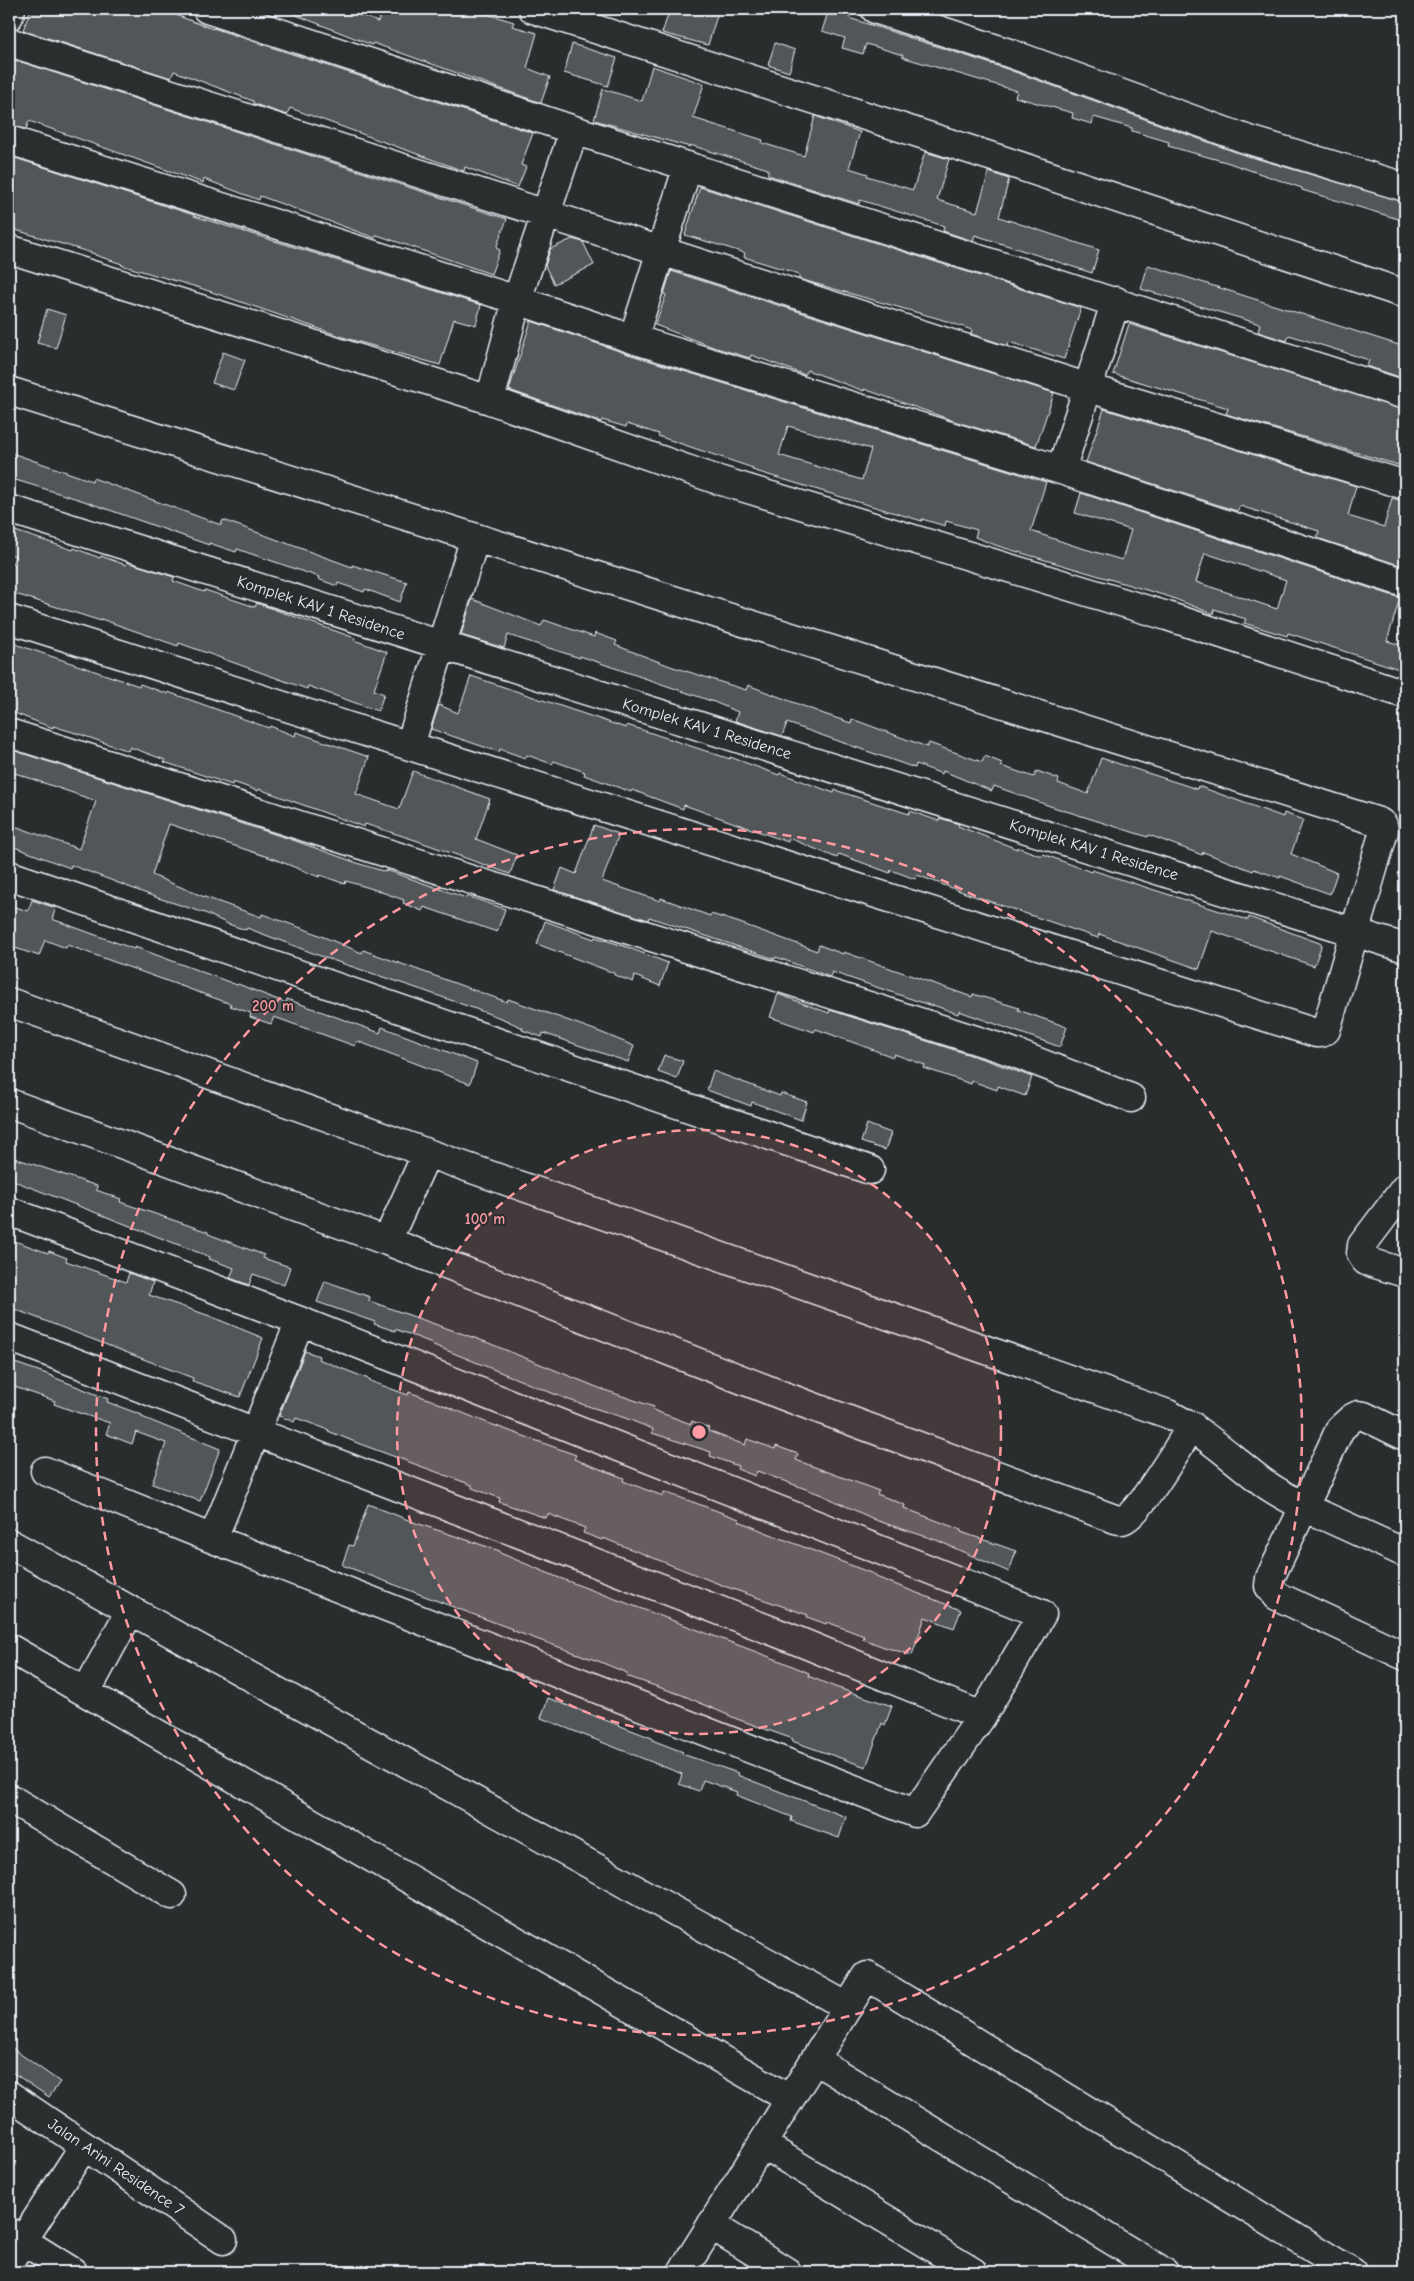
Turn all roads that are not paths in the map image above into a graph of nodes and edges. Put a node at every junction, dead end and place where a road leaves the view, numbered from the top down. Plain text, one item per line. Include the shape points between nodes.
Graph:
1 (11, 9) edge
2 (207, 9) edge
3 (533, 9) edge
4 (875, 9) edge
5 (9, 16) edge
6 (9, 42) edge
7 (574, 130) junction
8 (9, 140) edge
9 (688, 166) junction
10 (1405, 187) edge
11 (546, 215) junction
12 (9, 250) edge
13 (661, 252) junction
14 (1405, 294) edge
15 (517, 300) junction
16 (1116, 301) junction
17 (633, 339) junction
18 (1089, 388) junction
19 (9, 391) edge
20 (1405, 394) edge
21 (490, 400) junction
22 (1061, 470) junction
23 (1405, 485) edge
24 (9, 509) edge
25 (475, 538) junction
26 (1405, 583) edge
27 (9, 619) edge
28 (442, 646) junction
29 (1405, 694) edge
30 (9, 733) edge
31 (410, 745) junction
32 (9, 875) edge
33 (1353, 931) junction
34 (1405, 948) edge
35 (9, 1002) edge
36 (1131, 1098) dead end
37 (9, 1103) edge
38 (427, 1153) junction
39 (870, 1170) dead end
40 (1405, 1188) edge
41 (9, 1211) edge
42 (387, 1241) junction
43 (1405, 1273) edge
44 (300, 1320) junction
45 (9, 1337) edge
46 (1192, 1426) junction
47 (256, 1433) junction
48 (1405, 1436) edge
49 (45, 1471) dead end
50 (1304, 1506) junction
51 (213, 1539) junction
52 (9, 1543) edge
53 (1405, 1553) edge
54 (130, 1611) junction
55 (9, 1648) edge
56 (1405, 1656) edge
57 (86, 1692) junction
58 (982, 1716) junction
59 (9, 1798) edge
60 (172, 1894) dead end
61 (848, 2007) junction
62 (815, 2060) junction
63 (9, 2095) edge
64 (790, 2099) junction
65 (762, 2144) junction
66 (84, 2146) junction
67 (711, 2225) junction
68 (223, 2240) dead end
69 (13, 2245) edge
70 (73, 2272) edge
71 (682, 2272) edge
72 (787, 2272) edge
73 (973, 2272) edge
74 (1164, 2272) edge
75 (1352, 2272) edge

1 - 5 street
2 - 7 street
3 - 14 street
4 - 10 street via 1009,53 1246,139
6 - 11 street
7 - 9 street
7 - 11 street
8 - 15 street
9 - 13 street
9 - 16 street
11 - 13 street
11 - 15 street
12 - 21 street
13 - 17 street
13 - 18 street
15 - 17 street
15 - 21 street
16 - 18 street
16 - 20 street
17 - 22 street
18 - 22 street
18 - 23 street
19 - 25 street
21 - 29 street via 712,478 1167,616
22 - 26 street
24 - 28 street, Komplek KAV 1 Residence
25 - 28 street
25 - 33 street via 1379,822 1384,831
27 - 31 street
28 - 31 street
28 - 33 street, Komplek KAV 1 Residence
30 - 36 street via 1004,1049
31 - 33 street via 1316,1033 1326,1030
32 - 39 street
33 - 34 street, Komplek KAV 1 Residence
35 - 38 street
37 - 42 street
38 - 42 street
38 - 46 street via 1158,1411
40 - 43 street via 1362,1245 1361,1254 1366,1262
41 - 44 street
42 - 46 street via 774,1392 1120,1520 1127,1518 1140,1503
44 - 47 street
44 - 58 street via 1042,1614
45 - 47 street
46 - 50 street via 1266,1484
47 - 51 street
47 - 58 street via 774,1631
48 - 50 street via 1364,1416 1352,1418 1340,1429
49 - 51 street
50 - 53 street
50 - 56 street via 1270,1578 1270,1588 1277,1596
51 - 58 street via 915,1813
52 - 54 street
54 - 57 street
54 - 61 street
55 - 57 street
57 - 64 street
59 - 60 street
61 - 62 street
61 - 75 street via 867,1976
62 - 64 street
62 - 74 street
63 - 66 street, Jalan Arini Residence 7
64 - 65 street
65 - 67 street
65 - 73 street
66 - 68 street, Jalan Arini Residence 7
66 - 69 street
67 - 71 street
67 - 72 street
69 - 70 street

